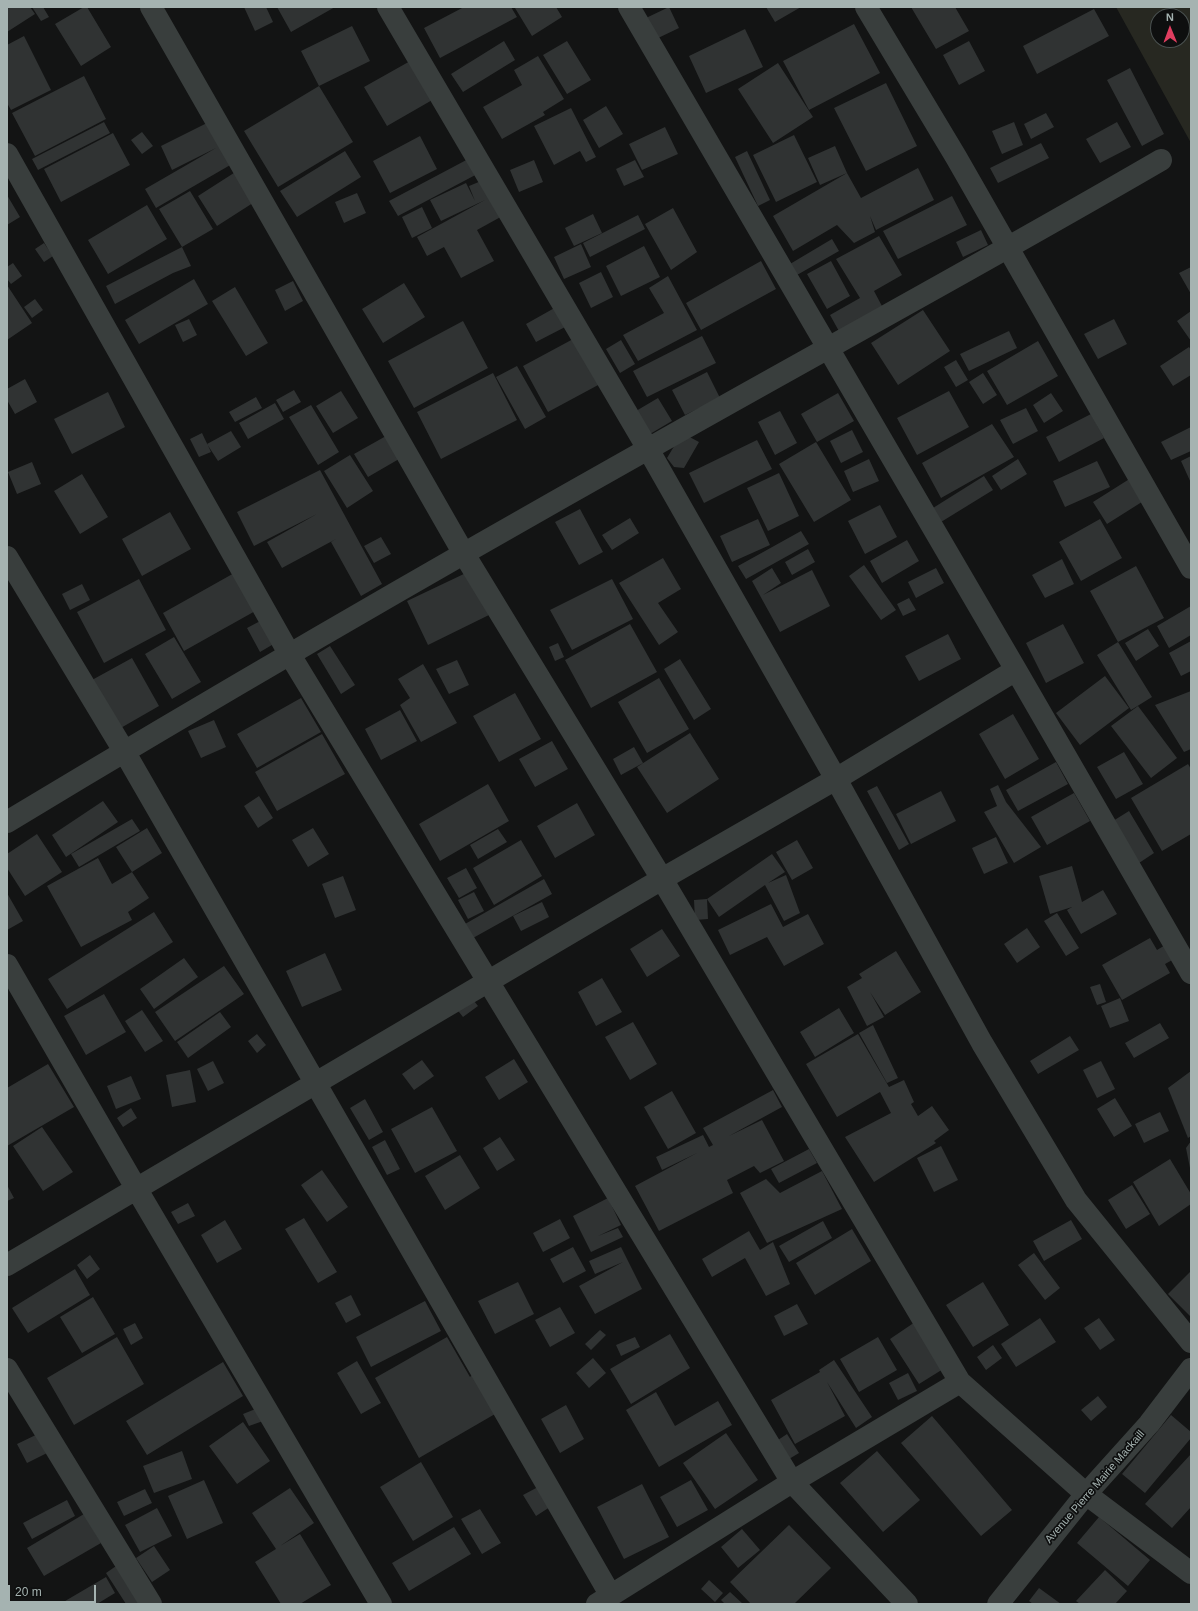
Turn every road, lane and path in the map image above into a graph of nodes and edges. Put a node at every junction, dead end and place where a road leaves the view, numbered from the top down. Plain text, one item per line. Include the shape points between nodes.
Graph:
1 (151, 7) edge
2 (388, 7) edge
3 (629, 7) edge
4 (866, 7) edge
5 (7, 154) edge
6 (1161, 160) dead end
7 (1008, 249) junction
8 (827, 348) junction
9 (648, 449) junction
10 (464, 554) junction
11 (7, 557) edge
12 (1191, 568) edge
13 (290, 655) junction
14 (1016, 670) junction
15 (124, 752) junction
16 (836, 779) junction
17 (7, 822) edge
18 (662, 879) junction
19 (7, 964) edge
20 (1191, 973) edge
21 (488, 981) junction
22 (316, 1083) junction
23 (136, 1188) junction
24 (7, 1265) edge
25 (1191, 1342) edge
26 (7, 1369) edge
27 (1191, 1370) edge
28 (960, 1382) junction
29 (792, 1482) junction
30 (1086, 1494) junction
31 (1191, 1573) edge
32 (604, 1600) edge
33 (151, 1604) edge
34 (381, 1604) edge
35 (906, 1604) edge
36 (998, 1604) edge

1 - 10 street
2 - 9 street
3 - 8 street
4 - 7 street
5 - 13 street
6 - 7 street
7 - 8 street
7 - 12 street
8 - 9 street
8 - 14 street
9 - 10 street
9 - 16 street
10 - 13 street
10 - 18 street
11 - 15 street
13 - 15 street
13 - 21 street
14 - 16 street
14 - 20 street
15 - 17 street
15 - 22 street
16 - 18 street
16 - 25 street via 982,1043 1076,1200
18 - 21 street
18 - 28 street
19 - 23 street
21 - 22 street
21 - 29 street
22 - 23 street
22 - 32 street
23 - 24 street
23 - 34 street
26 - 33 street
27 - 30 street, Avenue Pierre Mairie Mackaill via 1149,1424
28 - 29 street
28 - 30 street
29 - 32 street
29 - 35 street
30 - 31 street
30 - 36 street, Avenue Pierre Mairie Mackaill

